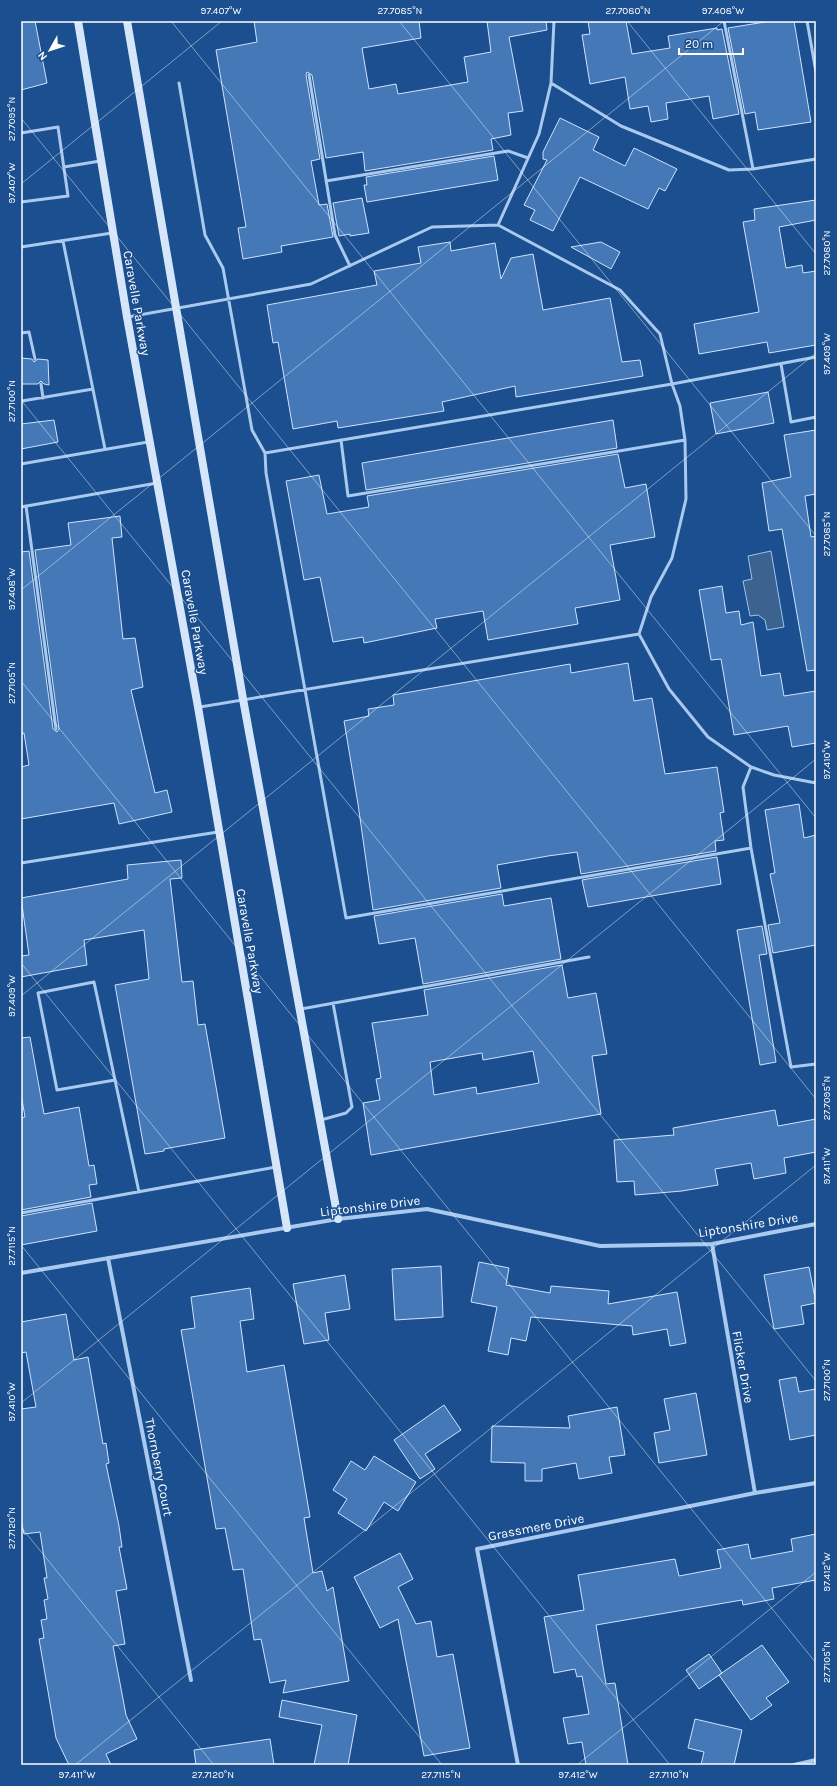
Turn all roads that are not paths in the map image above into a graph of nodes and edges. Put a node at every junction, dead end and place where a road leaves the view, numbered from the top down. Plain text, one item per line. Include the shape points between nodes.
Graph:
1 (78, 21) edge
2 (126, 21) edge
3 (554, 21) edge
4 (724, 21) edge
5 (807, 21) edge
6 (816, 72) edge
7 (309, 75) dead end
8 (179, 83) dead end
9 (551, 83) junction
10 (21, 133) edge
11 (528, 158) junction
12 (816, 159) edge
13 (101, 161) junction
14 (64, 167) junction
15 (753, 170) junction
16 (326, 180) junction
17 (21, 202) edge
18 (498, 225) junction
19 (113, 233) junction
20 (63, 241) junction
21 (21, 247) edge
22 (350, 266) junction
23 (229, 299) junction
24 (176, 308) junction
25 (127, 317) junction
26 (21, 333) edge
27 (816, 358) edge
28 (35, 359) dead end
29 (781, 364) junction
30 (40, 384) dead end
31 (672, 384) junction
32 (93, 389) junction
33 (43, 398) junction
34 (22, 401) edge
35 (816, 418) edge
36 (341, 440) junction
37 (685, 440) junction
38 (150, 441) junction
39 (105, 449) junction
40 (265, 453) junction
41 (21, 464) edge
42 (157, 483) junction
43 (26, 506) junction
44 (21, 507) edge
45 (639, 634) junction
46 (304, 689) junction
47 (243, 699) junction
48 (198, 707) junction
49 (56, 729) dead end
50 (751, 767) junction
51 (816, 783) edge
52 (219, 832) junction
53 (751, 848) junction
54 (21, 863) edge
55 (589, 957) dead end
56 (333, 1003) junction
57 (300, 1009) junction
58 (816, 1064) edge
59 (115, 1080) junction
60 (320, 1120) junction
61 (276, 1167) junction
62 (139, 1192) junction
63 (21, 1213) edge
64 (338, 1219) junction
65 (816, 1224) edge
66 (287, 1228) junction
67 (712, 1244) junction
68 (108, 1258) junction
69 (21, 1273) edge
70 (816, 1483) edge
71 (755, 1493) junction
72 (191, 1680) dead end
73 (816, 1760) edge
74 (518, 1765) edge
75 (794, 1765) edge

1 - 13 street, Caravelle Parkway
2 - 24 street
3 - 9 lane
4 - 15 lane
5 - 6 lane
7 - 16 lane
8 - 23 lane via 205,235 223,268
9 - 11 lane via 539,134
9 - 15 lane via 621,126 729,170
10 - 14 lane via 58,127
11 - 16 lane via 508,150
11 - 18 lane
12 - 15 lane
13 - 14 lane
13 - 19 street, Caravelle Parkway
14 - 17 lane via 68,196
16 - 22 lane via 335,235
18 - 22 lane via 432,227
18 - 31 lane via 620,290 660,334
19 - 20 lane
19 - 25 street, Caravelle Parkway
20 - 21 lane
20 - 32 lane
22 - 23 lane via 311,284
23 - 24 lane
23 - 40 lane via 252,430
24 - 25 lane
24 - 47 street
25 - 38 street, Caravelle Parkway
26 - 28 lane via 29,332
27 - 29 lane
29 - 31 lane
29 - 35 lane via 791,422
30 - 33 lane
31 - 36 lane
31 - 37 lane via 680,406
32 - 33 lane
32 - 39 lane
33 - 34 lane
36 - 37 lane via 348,496
36 - 40 lane
37 - 45 lane via 686,499 672,558 651,597
38 - 39 lane
38 - 42 street, Caravelle Parkway
39 - 41 lane
40 - 46 lane via 266,473
42 - 43 lane
42 - 48 street, Caravelle Parkway
43 - 44 lane
43 - 49 lane
45 - 46 lane
45 - 50 lane via 669,689 708,737
46 - 47 lane
46 - 53 lane via 346,918
47 - 48 lane
47 - 57 street
48 - 52 street, Caravelle Parkway
50 - 51 lane via 774,775
50 - 53 lane via 743,786
52 - 54 lane
52 - 61 street, Caravelle Parkway
53 - 58 lane via 792,1067
55 - 56 lane
56 - 57 lane
56 - 60 lane via 352,1107 346,1113
57 - 60 street
59 - 59 lane via 94,982 38,993 57,1090
59 - 62 lane
60 - 64 street
61 - 62 lane
61 - 66 street, Caravelle Parkway
62 - 63 lane
64 - 66 street, Liptonshire Drive
64 - 67 street, Liptonshire Drive via 427,1209 600,1246
65 - 67 street, Liptonshire Drive
66 - 68 street, Liptonshire Drive
67 - 71 street, Flicker Drive
68 - 69 street, Liptonshire Drive
68 - 72 street, Thornberry Court
70 - 71 street, Grassmere Drive
71 - 74 street, Grassmere Drive via 477,1549
73 - 75 street

